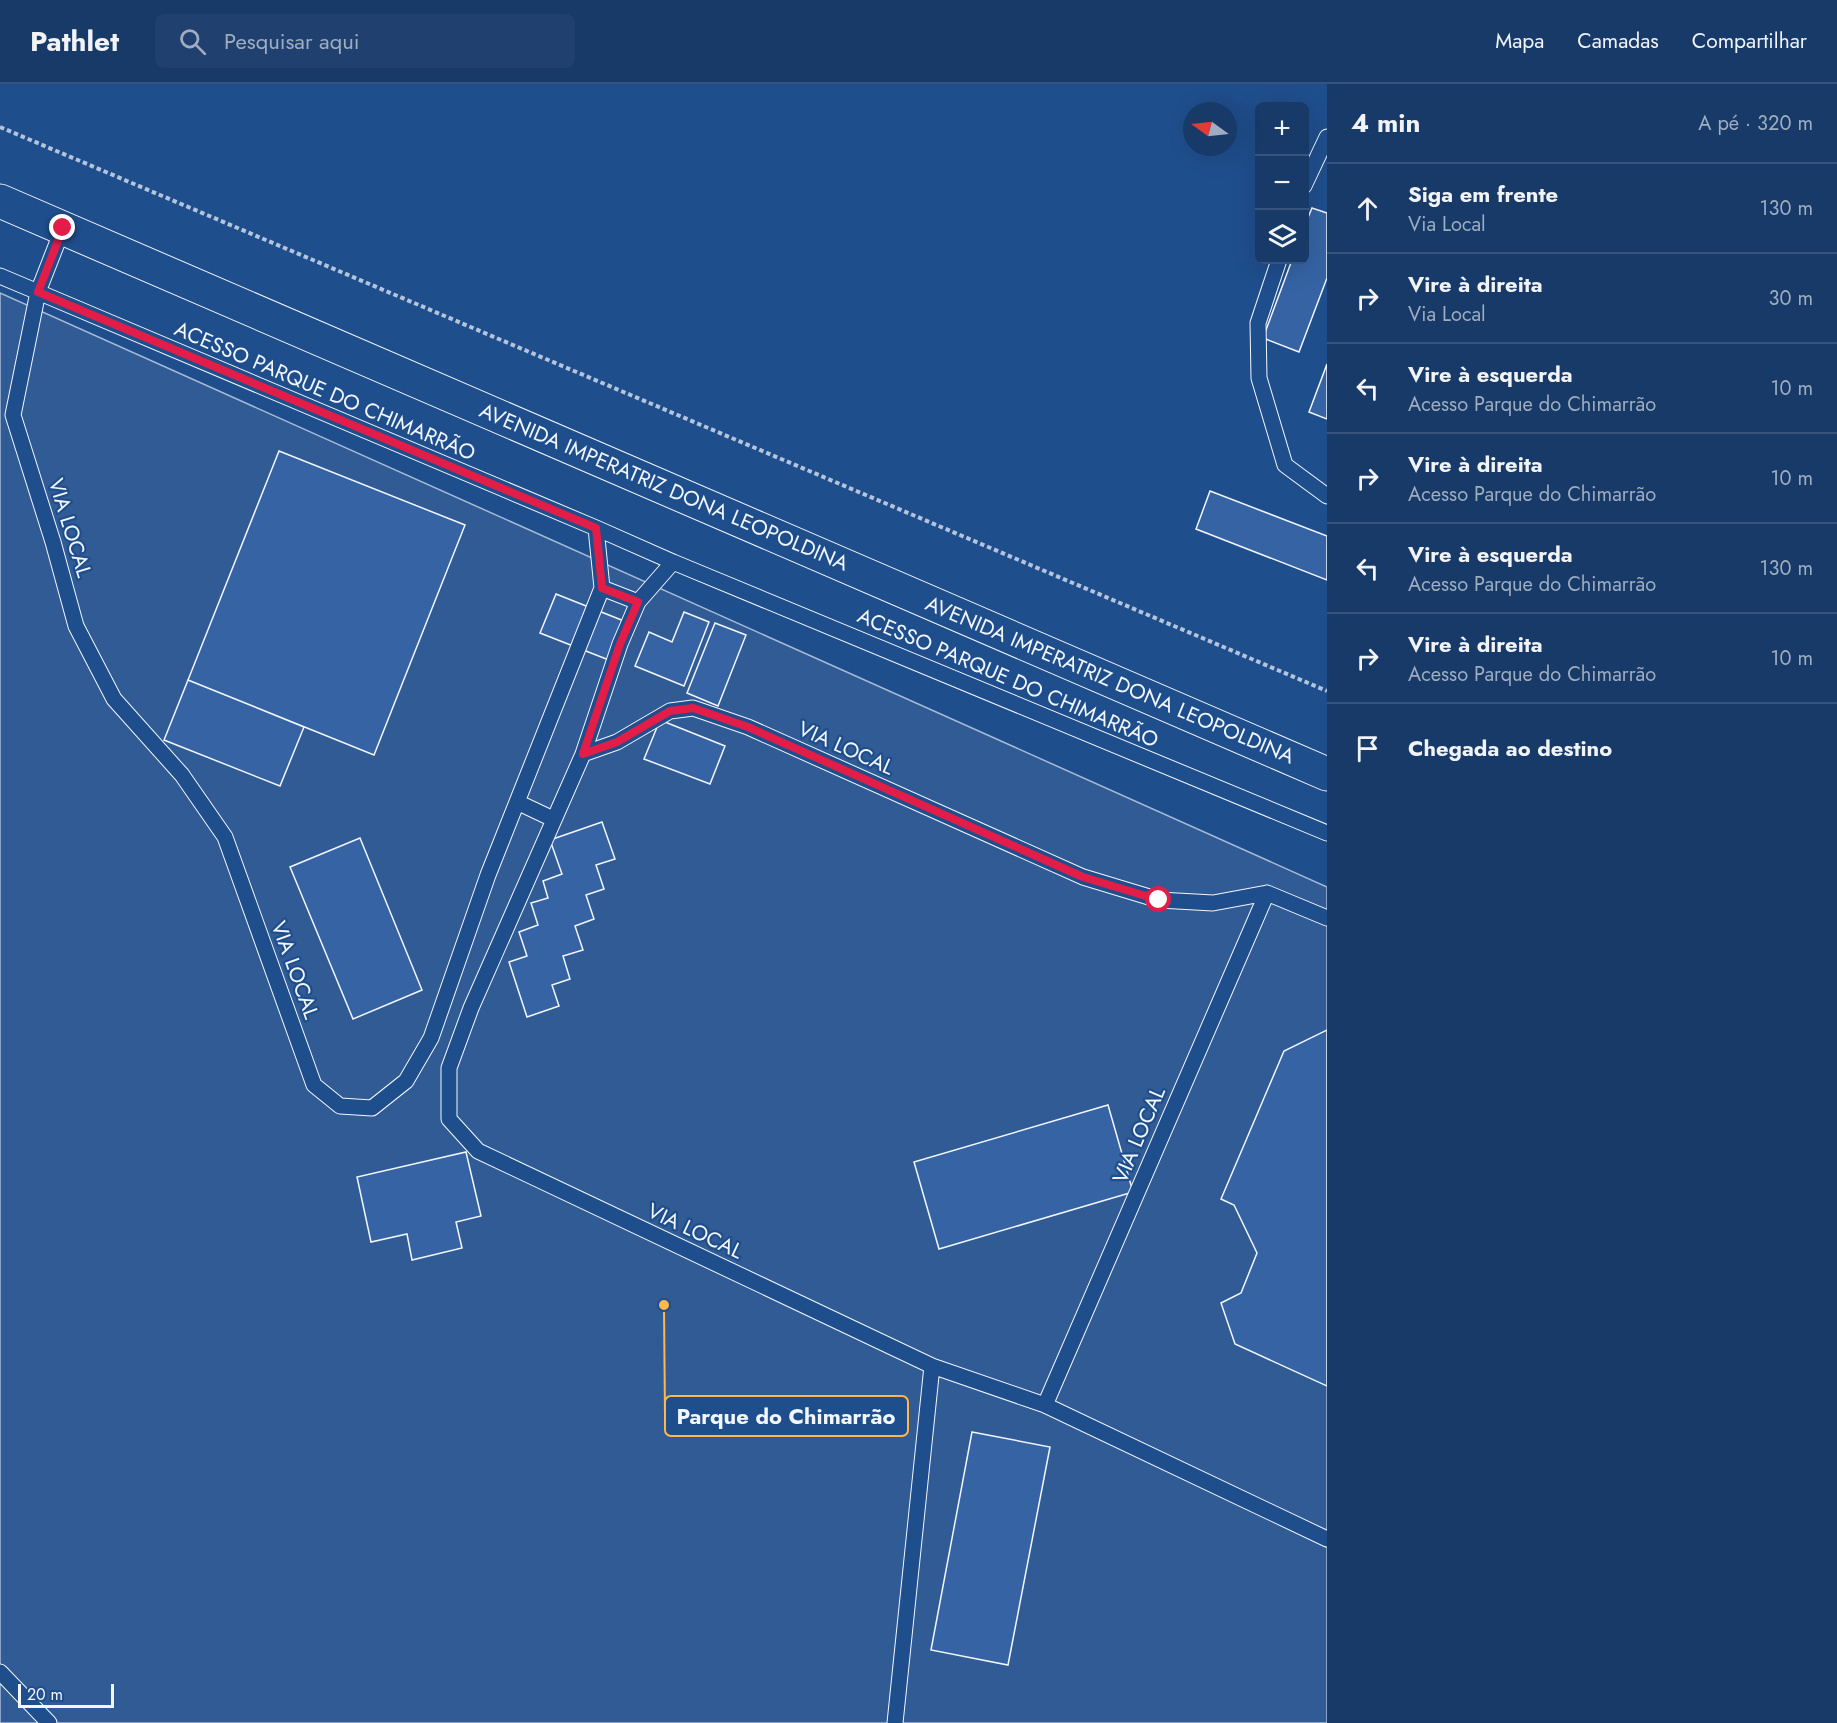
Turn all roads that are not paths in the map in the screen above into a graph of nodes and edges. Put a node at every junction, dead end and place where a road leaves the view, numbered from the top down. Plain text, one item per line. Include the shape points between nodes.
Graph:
1 (1327, 137) edge
2 (1309, 177) edge
3 (0, 201) edge
4 (63, 228) junction
5 (1278, 264) edge
6 (0, 276) edge
7 (38, 292) junction
8 (6, 417) edge
9 (1327, 496) edge
10 (596, 528) junction
11 (673, 562) junction
12 (602, 588) junction
13 (638, 602) junction
14 (583, 754) junction
15 (1327, 774) edge
16 (517, 802) junction
17 (553, 819) junction
18 (1327, 833) edge
19 (1267, 892) junction
20 (1327, 918) edge
21 (446, 998) junction
22 (471, 1008) junction
23 (932, 1366) junction
24 (1045, 1405) junction
25 (1327, 1539) edge
26 (0, 1672) edge
27 (49, 1723) edge
28 (895, 1723) edge

1 - 2 lane
3 - 4 main road, AVENIDA IMPERATRIZ DONA LEOPOLDINA
4 - 7 lane
4 - 15 main road, AVENIDA IMPERATRIZ DONA LEOPOLDINA
5 - 9 lane via 1258,322 1259,378 1285,465
6 - 7 lane, ACESSO PARQUE DO CHIMARRÃO
7 - 8 lane, VIA LOCAL
7 - 10 lane, ACESSO PARQUE DO CHIMARRÃO
8 - 21 lane, VIA LOCAL via 53,542 76,626 114,699 182,775 225,837 314,1085 340,1106 372,1108 406,1081 431,1038
10 - 11 lane, ACESSO PARQUE DO CHIMARRÃO
10 - 12 lane
11 - 13 lane
11 - 18 lane, ACESSO PARQUE DO CHIMARRÃO
12 - 13 lane
12 - 16 lane, VIA LOCAL
13 - 14 lane, VIA LOCAL
14 - 17 lane, VIA LOCAL
14 - 19 lane, VIA LOCAL via 617,742 670,711 693,708 748,727 1083,877 1159,900 1213,903
16 - 17 lane
16 - 21 lane, VIA LOCAL
17 - 22 lane, VIA LOCAL
19 - 20 lane
19 - 24 lane, VIA LOCAL
21 - 22 lane
22 - 23 lane, VIA LOCAL via 449,1068 449,1119 478,1151
23 - 24 lane, VIA LOCAL
23 - 28 lane
24 - 25 lane
26 - 27 lane

